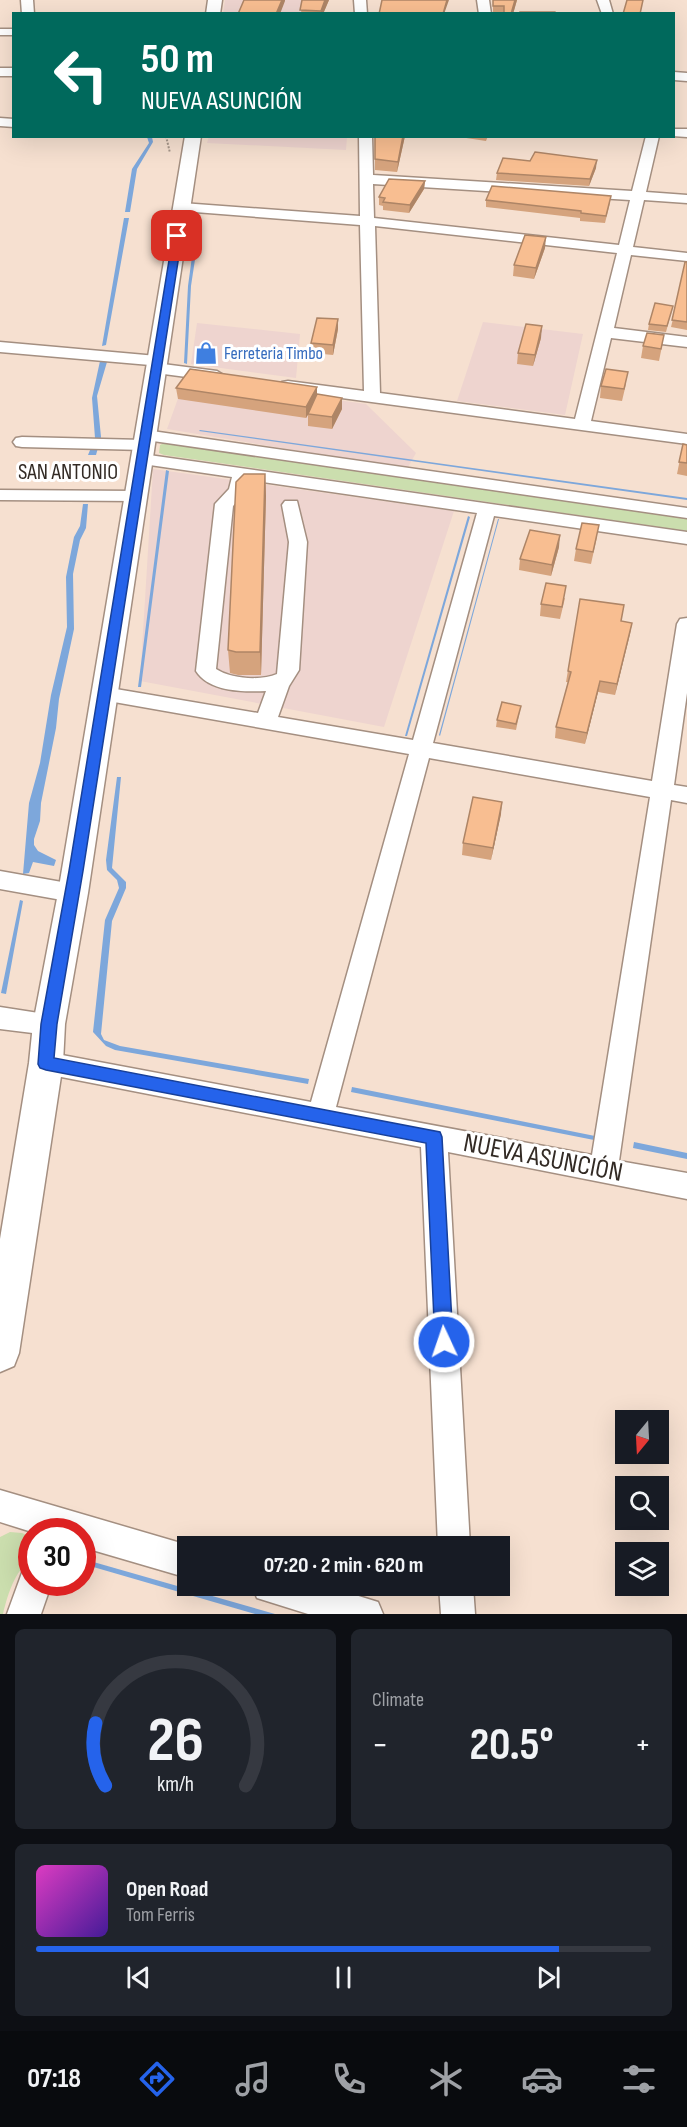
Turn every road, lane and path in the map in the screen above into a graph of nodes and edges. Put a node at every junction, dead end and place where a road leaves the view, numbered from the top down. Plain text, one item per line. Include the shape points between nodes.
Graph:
1 (193, 138) edge
2 (364, 138) edge
3 (653, 138) edge
4 (366, 179) junction
5 (639, 196) junction
6 (687, 199) edge
7 (182, 207) junction
8 (367, 221) junction
9 (626, 250) junction
10 (687, 257) edge
11 (604, 332) junction
12 (687, 342) edge
13 (0, 347) edge
14 (156, 364) junction
15 (235, 379) edge
16 (269, 383) edge
17 (372, 397) junction
18 (582, 425) junction
19 (687, 439) edge
20 (22, 442) dead end
21 (143, 447) junction
22 (241, 474) junction
23 (0, 495) edge
24 (136, 496) junction
25 (291, 505) dead end
26 (487, 509) junction
27 (687, 513) edge
28 (687, 538) edge
29 (687, 624) edge
30 (212, 678) junction
31 (280, 681) junction
32 (104, 694) junction
33 (203, 711) junction
34 (266, 722) junction
35 (421, 749) junction
36 (662, 791) junction
37 (687, 795) edge
38 (0, 880) edge
39 (73, 893) junction
40 (0, 1018) edge
41 (49, 1024) junction
42 (46, 1064) junction
43 (320, 1116) junction
44 (434, 1137) junction
45 (604, 1170) junction
46 (687, 1186) edge
47 (0, 1353) edge
48 (0, 1506) edge
49 (33, 1518) edge
50 (454, 1536) edge
51 (96, 1538) edge
52 (177, 1559) edge
53 (30, 1596) edge
54 (304, 1596) edge
55 (457, 1596) edge
56 (24, 1614) edge
57 (366, 1614) edge
58 (458, 1614) edge

1 - 7 main road
2 - 4 street
3 - 5 street
4 - 5 street
4 - 8 street
5 - 6 street
5 - 9 street
7 - 8 street
7 - 14 main road
8 - 9 street
8 - 17 street
9 - 10 street
9 - 11 street
11 - 12 street
11 - 18 street
13 - 14 street
14 - 15 street
14 - 21 main road
16 - 17 street
17 - 18 street
18 - 19 street
20 - 21 street
21 - 22 street
21 - 24 main road
21 - 27 street
22 - 26 street
22 - 30 street via 238,491 224,504 206,671
23 - 24 street, SAN ANTONIO
24 - 32 main road
25 - 31 street via 298,542 290,670
26 - 28 street
26 - 35 street
29 - 36 street
30 - 31 street via 246,683
30 - 33 street
31 - 34 street
32 - 33 street
32 - 39 main road
33 - 34 street
34 - 35 street
35 - 36 street
35 - 43 street
36 - 37 street
36 - 45 street
38 - 39 street
39 - 41 main road
40 - 41 street
41 - 42 main road
42 - 43 street, NUEVA ASUNCIÓN
42 - 47 main road
43 - 44 street, NUEVA ASUNCIÓN
44 - 45 street, NUEVA ASUNCIÓN
44 - 50 street
45 - 46 street, NUEVA ASUNCIÓN
48 - 49 street
51 - 52 street
53 - 56 street
54 - 57 street
55 - 58 street

